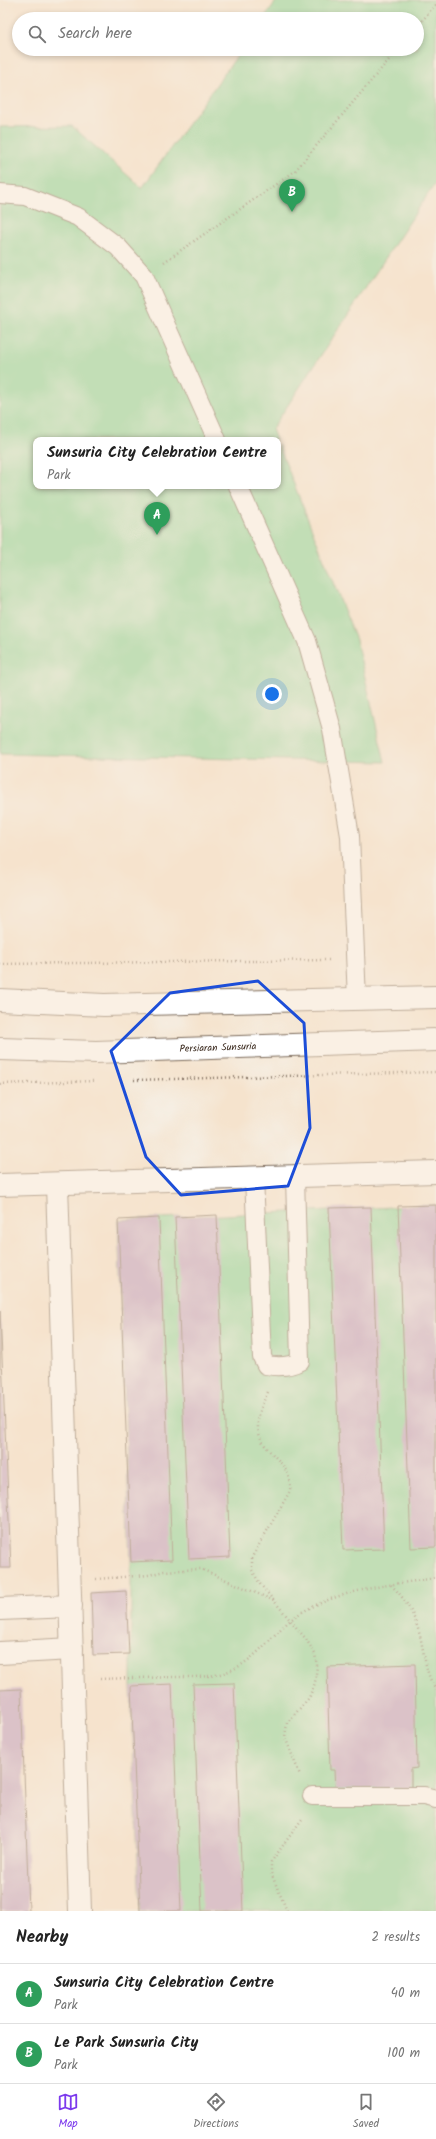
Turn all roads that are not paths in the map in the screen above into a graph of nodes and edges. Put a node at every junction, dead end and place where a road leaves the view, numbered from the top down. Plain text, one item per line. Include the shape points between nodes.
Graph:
1 (0, 194) edge
2 (216, 437) edge
3 (239, 489) edge
4 (436, 997) edge
5 (0, 1000) edge
6 (357, 1000) junction
7 (436, 1040) edge
8 (0, 1049) edge
9 (436, 1172) edge
10 (295, 1177) junction
11 (254, 1178) junction
12 (58, 1184) junction
13 (0, 1185) edge
14 (71, 1606) junction
15 (0, 1609) edge
16 (72, 1649) junction
17 (0, 1653) edge
18 (312, 1796) road end
19 (436, 1799) edge
20 (80, 1911) edge

1 - 2 lane via 24,196 78,217 118,247 144,276
3 - 6 lane via 307,642 332,729 350,836
4 - 6 street
5 - 6 street via 104,1005
7 - 8 street, Persiaran Sunsuria via 96,1052
9 - 10 street
10 - 11 street
10 - 11 lane via 300,1360 292,1365 273,1366 266,1365 262,1357
11 - 12 street
12 - 13 street
12 - 14 street
14 - 15 street
14 - 16 street
16 - 17 street
16 - 20 street
18 - 19 lane via 424,1796

